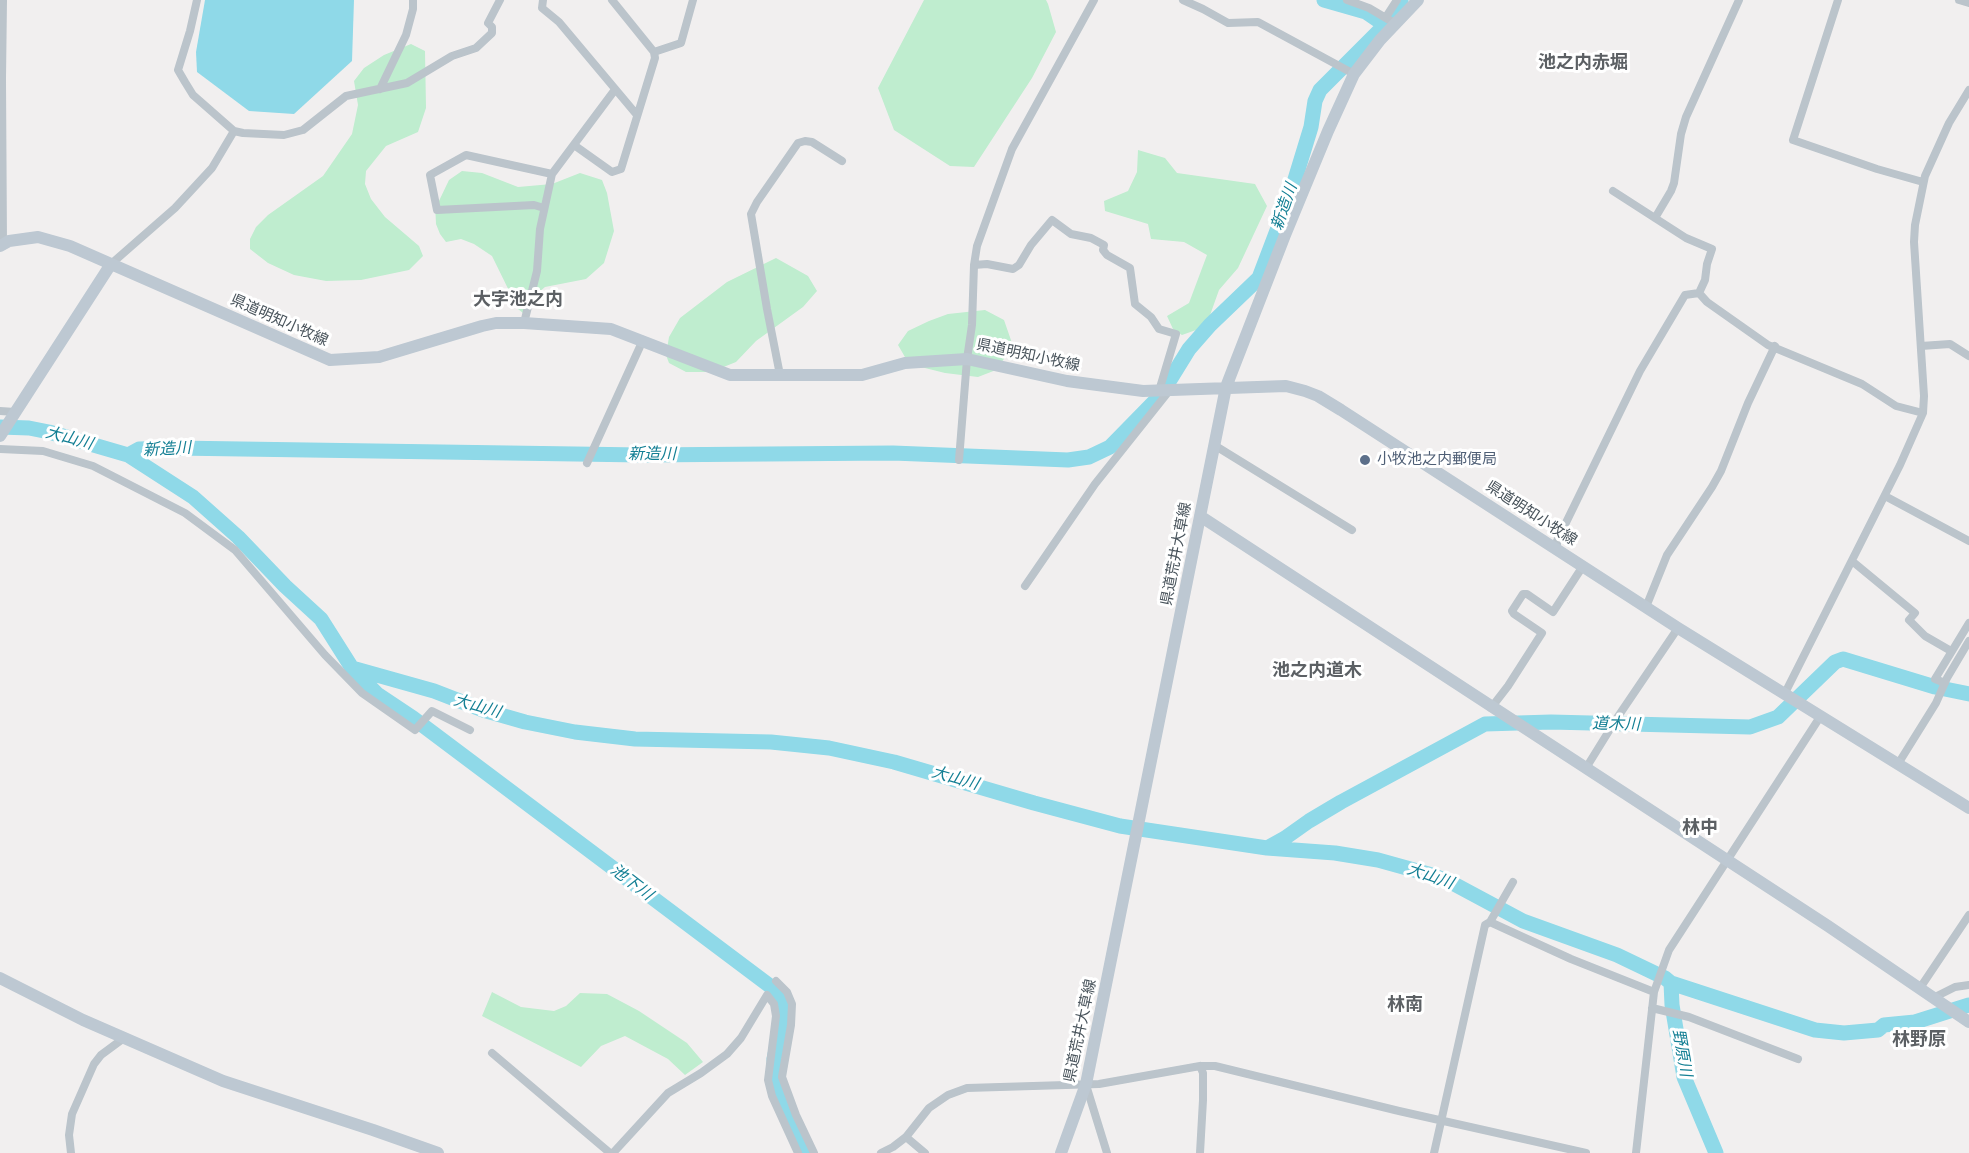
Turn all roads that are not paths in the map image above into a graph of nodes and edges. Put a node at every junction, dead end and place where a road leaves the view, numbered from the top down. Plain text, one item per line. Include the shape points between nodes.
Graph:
1 (3, 0) edge
2 (197, 0) edge
3 (413, 0) edge
4 (500, 0) edge
5 (543, 0) edge
6 (612, 0) edge
7 (693, 0) edge
8 (1094, 0) edge
9 (1183, 0) edge
10 (1347, 0) edge
11 (1397, 0) edge
12 (1418, 0) edge
13 (1739, 0) edge
14 (1839, 0) edge
15 (1959, 0) edge
16 (1969, 3) edge
17 (1391, 20) junction
18 (654, 52) junction
19 (1354, 74) junction
20 (380, 89) junction
21 (1969, 90) edge
22 (614, 91) junction
23 (636, 115) junction
24 (234, 131) junction
25 (574, 145) junction
26 (842, 161) dead end
27 (552, 174) junction
28 (1923, 182) junction
29 (1613, 190) dead end
30 (544, 208) junction
31 (1655, 218) junction
32 (2, 245) edge
33 (111, 264) junction
34 (974, 265) junction
35 (1699, 293) junction
36 (524, 323) junction
37 (643, 340) junction
38 (1775, 346) junction
39 (1921, 346) junction
40 (1969, 356) edge
41 (967, 359) junction
42 (780, 375) junction
43 (1226, 387) junction
44 (1164, 391) junction
45 (0, 411) edge
46 (15, 412) junction
47 (1923, 413) junction
48 (0, 436) edge
49 (1214, 445) junction
50 (0, 449) edge
51 (959, 460) dead end
52 (587, 463) dead end
53 (1885, 496) junction
54 (1200, 516) junction
55 (1352, 530) dead end
56 (1969, 541) edge
57 (1557, 549) junction
58 (1852, 561) junction
59 (1583, 566) junction
60 (1025, 586) dead end
61 (1646, 608) junction
62 (1969, 623) edge
63 (1678, 628) junction
64 (1969, 641) edge
65 (1951, 651) junction
66 (1941, 684) junction
67 (1792, 699) junction
68 (1496, 711) junction
69 (1820, 717) junction
70 (470, 730) dead end
71 (1898, 764) junction
72 (1587, 768) junction
73 (1969, 808) edge
74 (1727, 861) junction
75 (1513, 882) dead end
76 (1969, 915) edge
77 (1491, 920) junction
78 (0, 978) edge
79 (776, 981) dead end
80 (1969, 985) edge
81 (1920, 988) junction
82 (1654, 992) junction
83 (1935, 999) junction
84 (1652, 1008) junction
85 (1966, 1020) edge
86 (124, 1038) junction
87 (492, 1053) dead end
88 (1798, 1059) dead end
89 (1200, 1066) junction
90 (1086, 1084) junction
91 (1441, 1119) junction
92 (906, 1137) junction
93 (415, 1149) edge
94 (71, 1153) edge
95 (438, 1153) edge
96 (611, 1153) edge
97 (798, 1153) edge
98 (814, 1153) edge
99 (880, 1153) edge
100 (926, 1153) edge
101 (1061, 1153) edge
102 (1107, 1153) edge
103 (1200, 1153) edge
104 (1434, 1153) edge
105 (1586, 1153) edge
106 (1636, 1153) edge

1 - 32 street
2 - 24 street via 178,70 193,94
3 - 20 street via 406,35
4 - 20 street via 488,23 492,33 476,48 452,56 407,83
5 - 22 street via 542,8 559,22
6 - 18 street
7 - 18 street via 681,43
8 - 34 street via 1005,163 976,246
9 - 19 street via 1228,23 1258,22
10 - 17 street
11 - 17 street
12 - 17 main road, 県道荒井大草線
13 - 31 street via 1686,117 1674,183
14 - 28 street via 1793,140
15 - 16 street
17 - 19 main road, 県道荒井大草線
18 - 23 street
19 - 43 main road, 県道荒井大草線
20 - 24 street via 346,96 303,130 284,135
21 - 28 street via 1949,123
22 - 23 street
22 - 25 street
23 - 25 street via 621,169 612,172
24 - 33 street via 212,168 183,200
25 - 27 street
26 - 42 street via 812,142 798,142 751,214
27 - 30 street
27 - 30 street via 466,155 430,175 437,210 534,205
28 - 39 street via 1914,242
29 - 31 street
30 - 36 street via 537,271
31 - 35 street via 1712,249
32 - 33 main road, 県道明知小牧線 via 38,237
33 - 36 main road, 県道明知小牧線 via 330,360 379,357 482,326
33 - 46 main road
34 - 41 street
34 - 44 street via 1013,268 1052,220 1071,234 1104,245 1107,255 1130,268 1135,303 1159,329 1176,334
35 - 38 street via 1743,328
35 - 57 street via 1685,295 1640,371 1557,541
36 - 37 main road, 県道明知小牧線 via 611,329
37 - 42 main road, 県道明知小牧線 via 730,375
37 - 52 street
38 - 47 street via 1862,384 1896,406
38 - 61 street via 1721,471 1667,555
39 - 40 street via 1950,344
39 - 47 street
41 - 42 main road, 県道明知小牧線 via 905,363 862,375
41 - 44 main road, 県道明知小牧線 via 1067,381
41 - 51 street
43 - 44 main road, 県道明知小牧線
43 - 49 main road, 県道荒井大草線
43 - 57 main road, 県道明知小牧線 via 1286,386 1318,396
44 - 60 street
45 - 46 street
46 - 48 main road
47 - 53 street
49 - 54 main road, 県道荒井大草線
49 - 55 street
50 - 70 street via 43,451 93,466 185,513 235,550 362,693 415,730 432,711
53 - 56 street
53 - 58 street
54 - 68 main road
54 - 90 main road, 県道荒井大草線
57 - 59 main road, 県道明知小牧線
58 - 65 street via 1915,613 1909,620 1926,636
58 - 67 street
59 - 61 main road, 県道明知小牧線
59 - 68 street via 1553,612 1527,594 1512,610 1542,633
61 - 63 main road, 県道明知小牧線
62 - 65 street
63 - 67 main road, 県道明知小牧線
63 - 72 street
64 - 66 street
65 - 66 street
66 - 71 street
67 - 69 main road, 県道明知小牧線
68 - 72 main road
69 - 71 main road, 県道明知小牧線
69 - 74 street
71 - 73 main road, 県道明知小牧線
72 - 74 main road
74 - 81 main road
74 - 82 street via 1673,944
75 - 77 street
76 - 81 street
77 - 82 street via 1542,947
77 - 91 street via 1485,925
78 - 86 main road
79 - 98 street via 788,992 792,1004 782,1077
80 - 83 street via 1955,987
81 - 83 main road
82 - 84 street
83 - 85 main road
84 - 88 street
84 - 106 street
86 - 93 main road via 223,1081 373,1130
86 - 94 street via 94,1064 72,1114
87 - 96 street
89 - 90 street
89 - 91 street via 1215,1066
89 - 103 street
90 - 92 street via 967,1088 929,1108
90 - 101 main road, 県道荒井大草線
90 - 102 street
91 - 104 street
91 - 105 street
92 - 99 street
92 - 100 street
93 - 95 main road
96 - 97 street via 668,1093 727,1054 767,995 776,1016 768,1080

